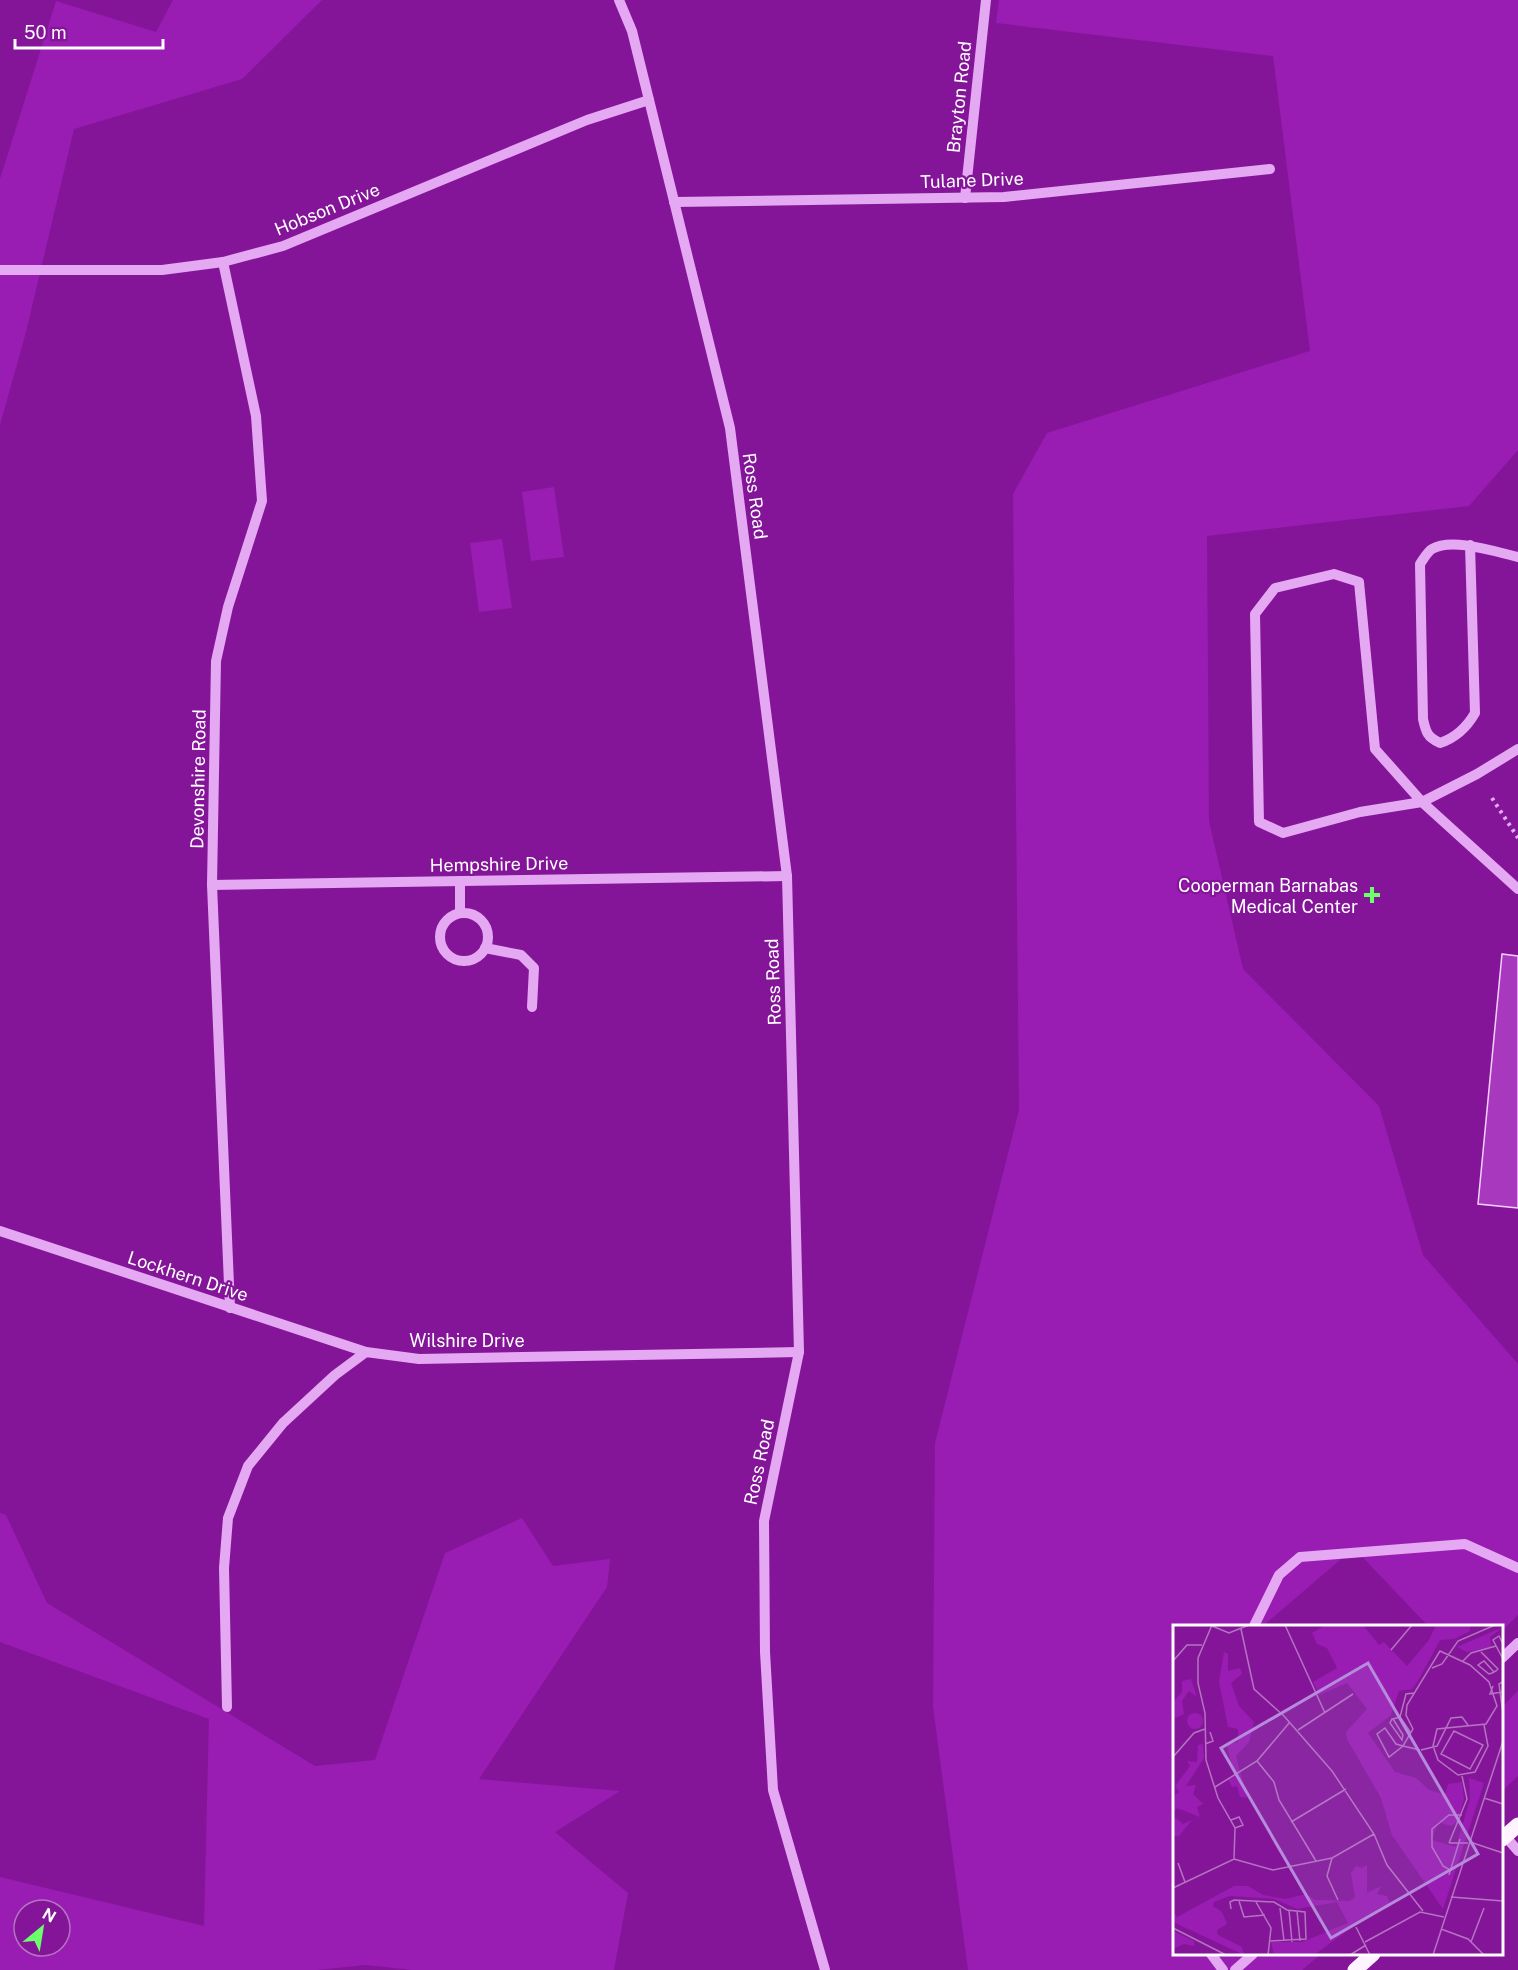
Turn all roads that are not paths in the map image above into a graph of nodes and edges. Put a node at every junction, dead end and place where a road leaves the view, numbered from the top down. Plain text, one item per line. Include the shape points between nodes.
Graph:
1 (619, 0) edge
2 (986, 0) edge
3 (649, 100) junction
4 (1270, 169) dead end
5 (965, 198) junction
6 (674, 202) junction
7 (223, 262) junction
8 (0, 270) edge
9 (1470, 545) junction
10 (1518, 557) edge
11 (1518, 748) edge
12 (1422, 802) junction
13 (787, 876) junction
14 (460, 881) junction
15 (212, 885) junction
16 (1518, 889) edge
17 (460, 912) junction
18 (485, 948) junction
19 (532, 1007) dead end
20 (0, 1231) edge
21 (230, 1308) junction
22 (366, 1352) junction
23 (799, 1352) junction
24 (1518, 1568) edge
25 (1254, 1625) edge
26 (1518, 1643) edge
27 (1503, 1657) edge
28 (227, 1707) dead end
29 (1518, 1825) edge
30 (1503, 1838) edge
31 (1518, 1851) edge
32 (1212, 1955) edge
33 (1251, 1955) edge
34 (1371, 1955) edge
35 (825, 1970) edge
36 (1222, 1970) edge
37 (1235, 1970) edge
38 (1355, 1970) edge

1 - 3 street, Ross Road via 632,31
2 - 5 street, Brayton Road
3 - 6 street, Ross Road
3 - 7 street, Hobson Drive via 587,120 283,246
4 - 5 street, Tulane Drive
5 - 6 street, Tulane Drive
6 - 13 street, Ross Road via 730,428
7 - 8 street, Hobson Drive via 162,270
7 - 15 street, Devonshire Road via 256,416 262,501 228,607 216,662
9 - 9 street via 1432,549 1420,564 1423,719 1429,738 1440,743 1451,739 1475,713
9 - 10 street
11 - 12 street
12 - 12 street via 1360,812 1283,833 1259,822 1255,614 1275,588 1334,573 1359,582 1375,749
12 - 16 street
13 - 14 street, Hempshire Drive
13 - 23 street, Ross Road
14 - 15 street, Hempshire Drive
14 - 17 street
15 - 21 street, Devonshire Road
17 - 18 street via 482,921 488,934
17 - 18 street via 448,919 440,932 446,954 468,962
18 - 19 street via 521,955 534,968
20 - 21 street, Lockhern Drive
21 - 22 street, Lockhern Drive
22 - 23 street, Wilshire Drive via 419,1359
22 - 28 street via 283,1423 248,1466 228,1518 224,1568
23 - 35 street, Ross Road via 764,1521 765,1652 773,1790
24 - 25 street via 1465,1544 1300,1557 1279,1575
26 - 27 street
29 - 30 main road
30 - 31 street
32 - 36 street
33 - 37 street
34 - 38 main road

